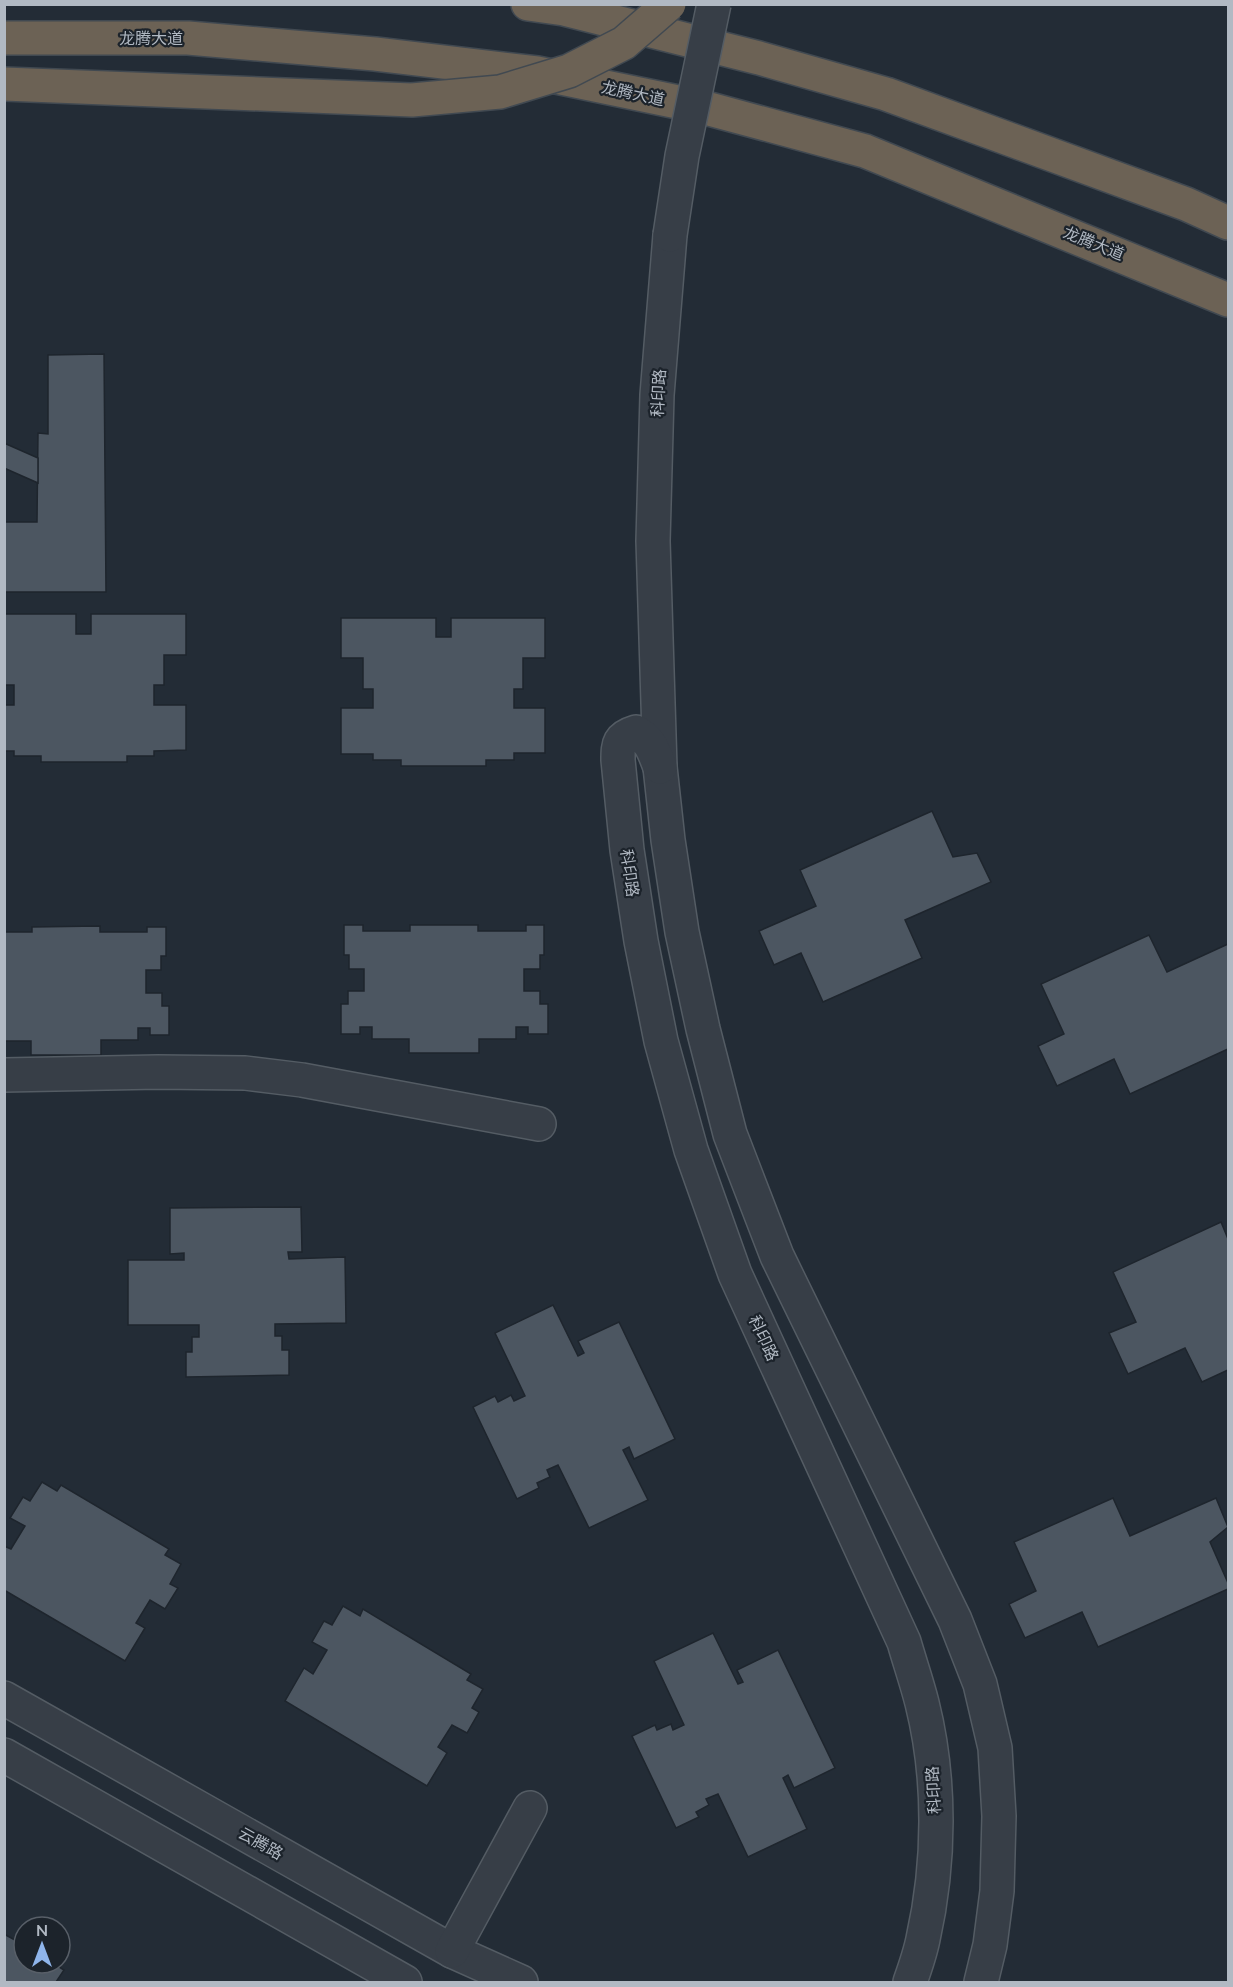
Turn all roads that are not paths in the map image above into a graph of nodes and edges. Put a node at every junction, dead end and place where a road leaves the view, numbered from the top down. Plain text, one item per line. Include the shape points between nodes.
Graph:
1 (528, 4) edge
2 (669, 4) edge
3 (714, 4) edge
4 (4, 38) edge
5 (4, 84) edge
6 (1228, 223) edge
7 (1228, 300) edge
8 (660, 767) junction
9 (4, 1075) edge
10 (539, 1124) dead end
11 (4, 1698) edge
12 (4, 1755) edge
13 (530, 1808) dead end
14 (452, 1951) junction
15 (405, 1983) edge
16 (522, 1983) edge
17 (910, 1983) edge
18 (981, 1983) edge

1 - 6 highway via 564,9 759,58 886,94
2 - 5 highway, bridge via 624,43 569,71 500,92 412,100
3 - 8 street, 科印路, bridge via 682,156 670,236 657,394 653,541
4 - 7 highway, 龙腾大道 via 188,38 375,54 537,73 702,107 865,151
8 - 17 street, 科印路 via 645,736 636,732 626,735 618,745 628,861 641,941 661,1041 691,1150 735,1274 904,1642 923,1705 933,1769 935,1835 932,1887 923,1940
8 - 18 street, 科印路 via 682,932 730,1134 777,1256 955,1620 980,1684 995,1748 999,1816 997,1891
9 - 10 street via 245,1073
11 - 14 street, 云腾路
12 - 15 street
13 - 14 street
14 - 16 street, 云腾路

